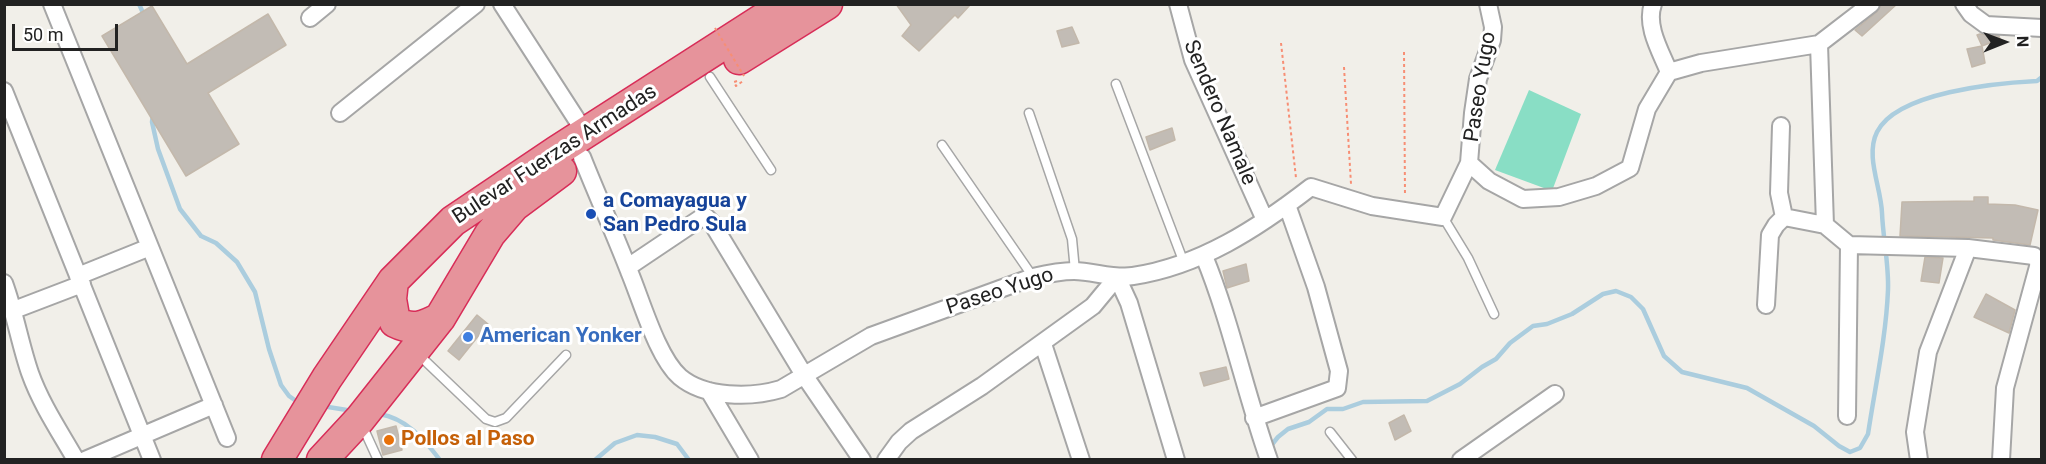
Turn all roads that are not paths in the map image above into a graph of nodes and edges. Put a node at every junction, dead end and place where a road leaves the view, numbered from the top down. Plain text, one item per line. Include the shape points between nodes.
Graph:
1 (52, 4) edge
2 (327, 4) edge
3 (476, 4) edge
4 (502, 4) edge
5 (786, 4) edge
6 (827, 4) edge
7 (1178, 4) edge
8 (1488, 4) edge
9 (1653, 4) edge
10 (1871, 4) edge
11 (1964, 4) edge
12 (310, 18) dead end
13 (2042, 28) edge
14 (1819, 44) junction
15 (1669, 72) junction
16 (710, 77) junction
17 (1116, 84) dead end
18 (4, 91) edge
19 (340, 113) dead end
20 (1029, 114) dead end
21 (1781, 126) dead end
22 (584, 145) junction
23 (942, 145) dead end
24 (1469, 163) junction
25 (771, 170) dead end
26 (1293, 201) junction
27 (1443, 217) junction
28 (1784, 217) junction
29 (1265, 220) junction
30 (1826, 225) junction
31 (1849, 245) junction
32 (150, 246) junction
33 (1968, 248) junction
34 (1204, 256) junction
35 (1184, 263) junction
36 (628, 267) junction
37 (1075, 271) junction
38 (1033, 277) junction
39 (1117, 277) junction
40 (80, 280) junction
41 (393, 281) junction
42 (4, 283) edge
43 (1766, 305) dead end
44 (15, 310) junction
45 (1494, 314) dead end
46 (440, 318) junction
47 (351, 342) junction
48 (1043, 344) junction
49 (415, 350) junction
50 (566, 355) dead end
51 (804, 375) junction
52 (393, 378) junction
53 (709, 391) junction
54 (1555, 394) dead end
55 (214, 405) junction
56 (1846, 416) dead end
57 (1254, 418) junction
58 (360, 419) junction
59 (1330, 432) dead end
60 (142, 435) junction
61 (227, 438) dead end
62 (334, 450) edge
63 (1266, 452) edge
64 (76, 459) edge
65 (85, 459) edge
66 (152, 459) edge
67 (277, 459) edge
68 (378, 459) edge
69 (750, 459) edge
70 (862, 459) edge
71 (886, 459) edge
72 (1081, 459) edge
73 (1176, 459) edge
74 (1352, 459) edge
75 (1461, 459) edge
76 (1919, 459) edge
77 (2001, 459) edge

1 - 32 street
2 - 12 street
3 - 19 street
4 - 22 street, Paseo Yugo
5 - 22 highway, Bulevar Fuerzas Armadas
6 - 16 highway, Bulevar Fuerzas Armadas
7 - 29 street, Sendero Namale via 1193,60
8 - 24 street, Paseo Yugo via 1492,40 1478,79
9 - 15 street via 1649,14
10 - 14 street
11 - 13 street via 1986,25
14 - 15 street
14 - 30 street
15 - 24 street via 1647,109 1630,168 1596,186 1559,197 1523,199 1489,181
16 - 22 highway, Bulevar Fuerzas Armadas
16 - 25 lane
17 - 35 lane
18 - 40 street
20 - 37 lane via 1072,239
21 - 28 street via 1779,193
22 - 36 street, Paseo Yugo
22 - 41 highway, Bulevar Fuerzas Armadas via 557,151 453,221
22 - 46 highway, Bulevar Fuerzas Armadas via 514,206 490,234
23 - 38 lane
24 - 27 street, Paseo Yugo
26 - 27 street, Paseo Yugo via 1311,187 1372,206
26 - 29 street, Paseo Yugo
26 - 57 street via 1339,371 1337,388
27 - 45 lane via 1468,258
28 - 30 street
28 - 43 street via 1770,235
29 - 34 street, Paseo Yugo
30 - 31 street
31 - 33 street
31 - 56 street
32 - 40 street
32 - 55 street
33 - 76 street via 1928,352 1915,432
33 - 77 street via 2034,256 2039,263 2005,388
34 - 35 street, Paseo Yugo
34 - 57 street via 1221,298
35 - 39 street, Paseo Yugo
36 - 51 street via 706,217
36 - 53 street, Paseo Yugo via 656,339 673,370 691,384
37 - 38 street, Paseo Yugo
37 - 39 street, Paseo Yugo
38 - 51 street, Paseo Yugo via 871,336
39 - 48 street via 1094,306
39 - 73 street via 1129,303
40 - 44 street
40 - 60 street
41 - 46 highway via 395,322 414,329
41 - 47 highway, Bulevar Fuerzas Armadas
42 - 44 street
44 - 64 street via 30,374
46 - 49 highway, Bulevar Fuerzas Armadas
47 - 52 highway via 362,336 377,336 395,346
47 - 67 highway, Bulevar Fuerzas Armadas
48 - 71 street via 911,431
48 - 72 street
49 - 50 lane via 486,419 495,422 506,418
49 - 52 highway, Bulevar Fuerzas Armadas
51 - 53 street, Paseo Yugo via 770,392
51 - 70 street
52 - 58 highway, Bulevar Fuerzas Armadas
53 - 69 street
54 - 75 street
55 - 60 street
55 - 61 street
57 - 63 street
58 - 62 highway, Bulevar Fuerzas Armadas
58 - 68 lane
59 - 74 lane
60 - 65 street
60 - 66 street

